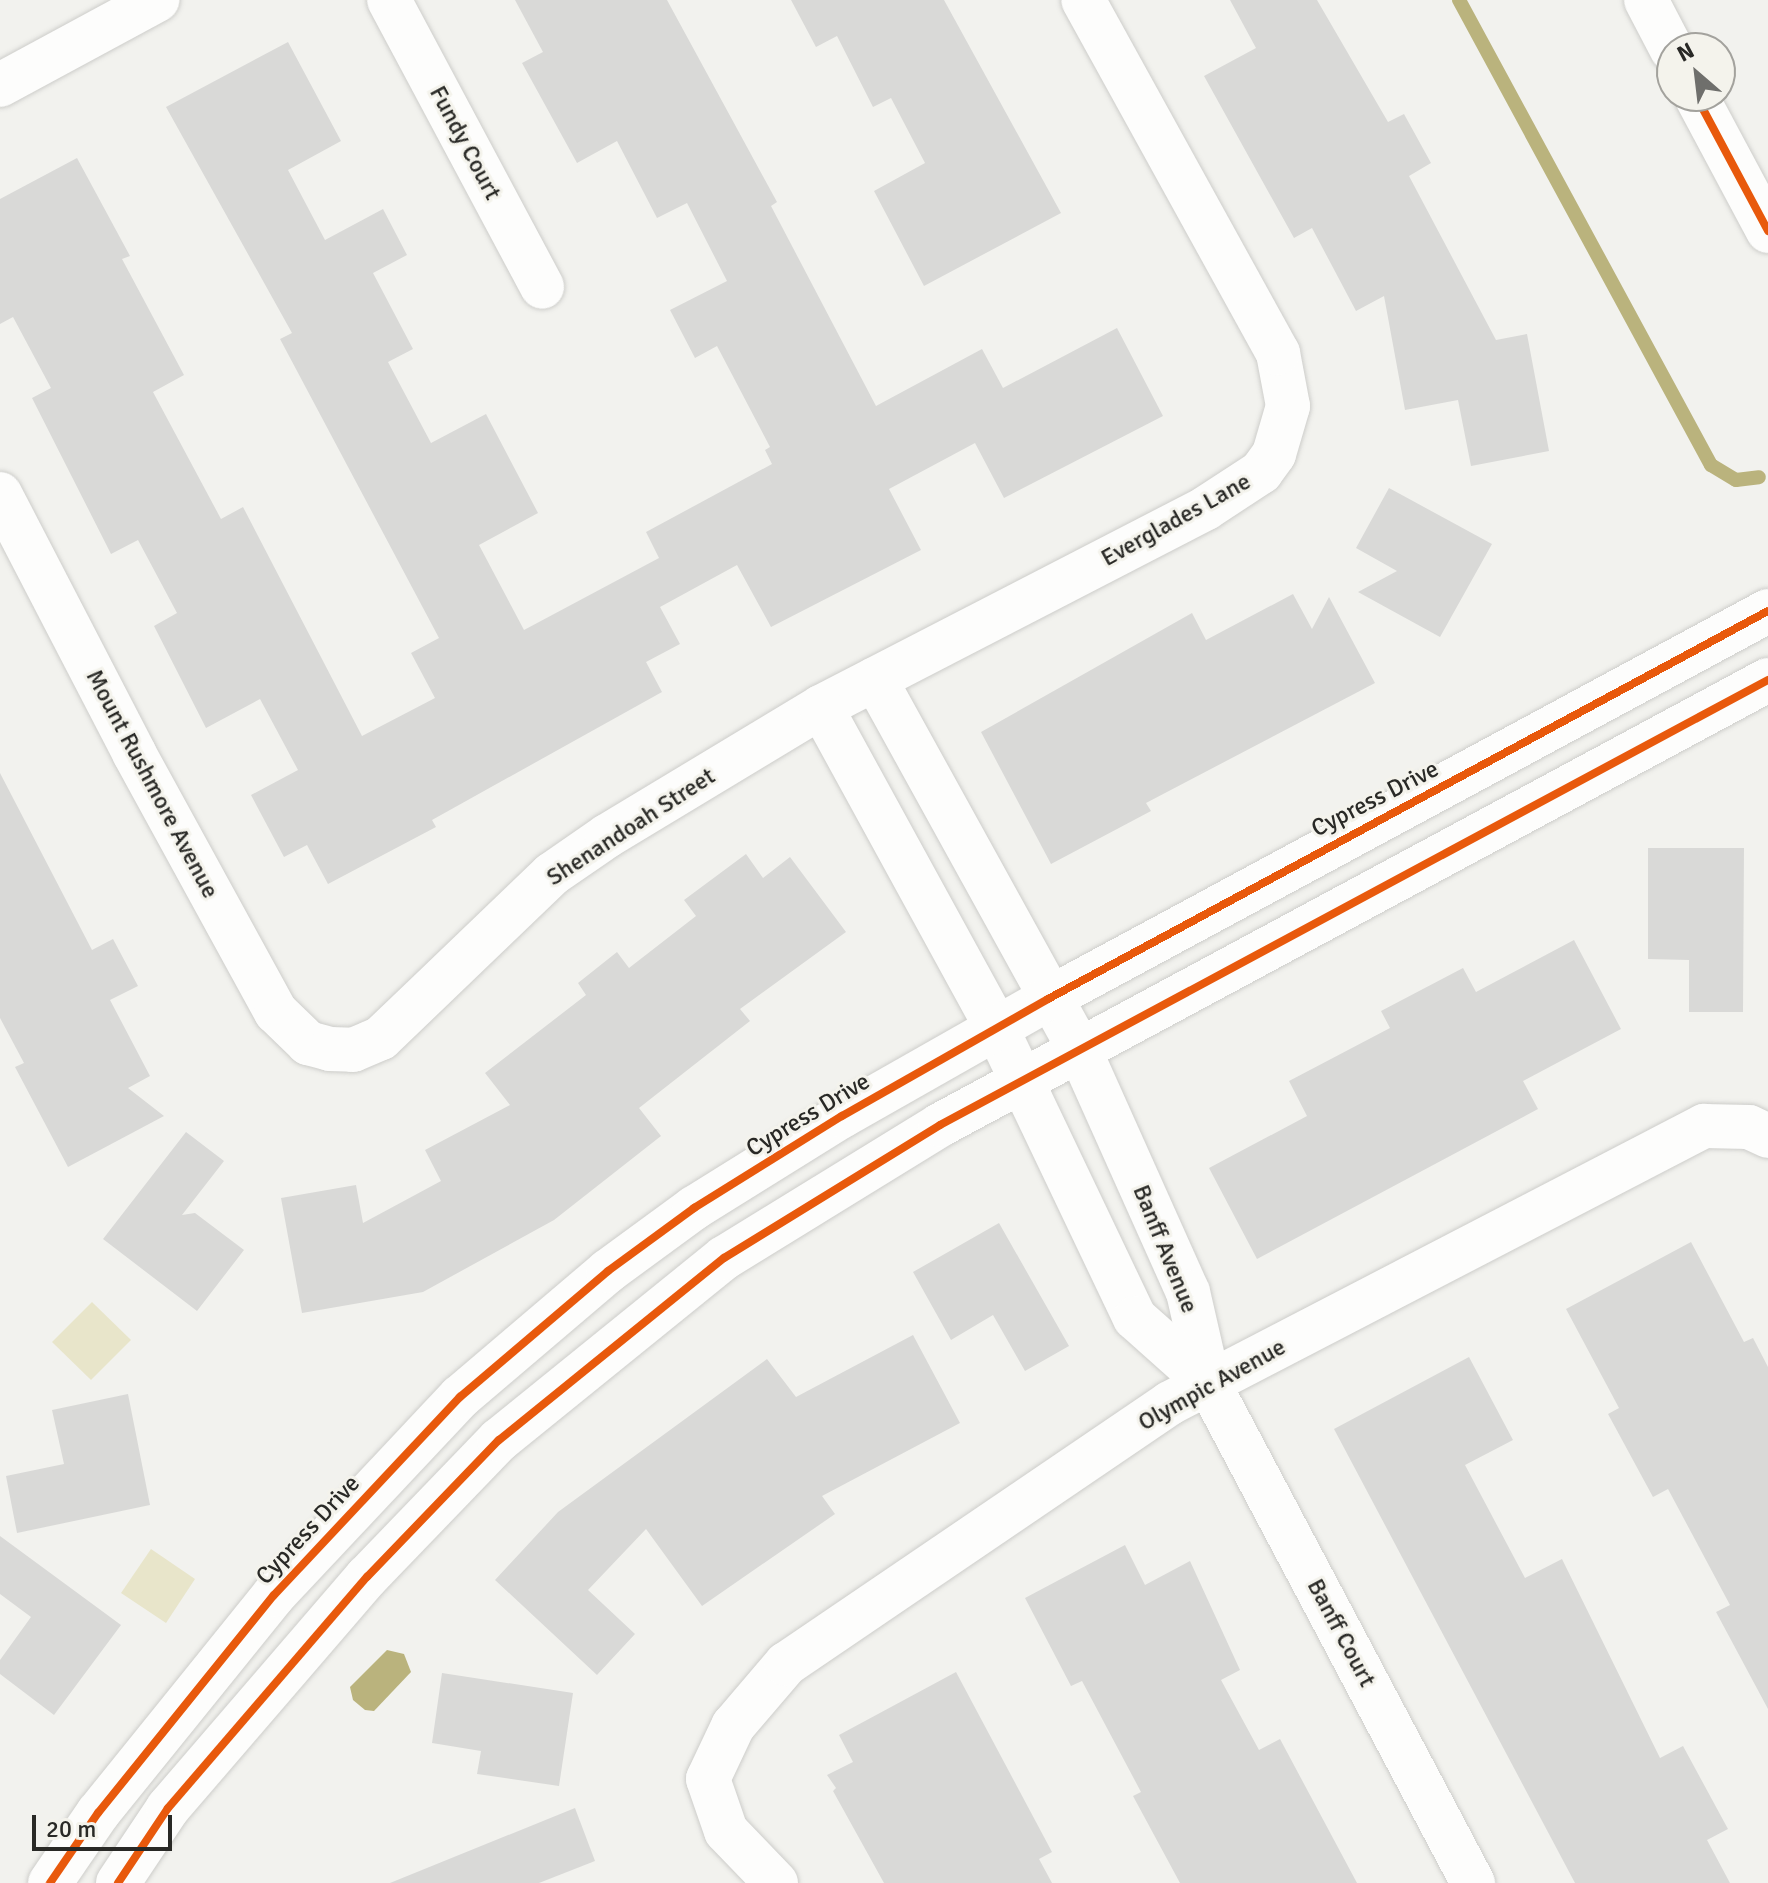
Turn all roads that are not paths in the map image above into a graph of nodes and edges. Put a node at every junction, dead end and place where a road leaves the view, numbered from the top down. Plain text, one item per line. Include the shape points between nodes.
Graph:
1 (157, 0) edge
2 (389, 0) edge
3 (1083, 0) edge
4 (1646, 0) edge
5 (1663, 32) edge
6 (0, 85) edge
7 (1705, 112) edge
8 (1768, 231) edge
9 (542, 287) dead end
10 (0, 494) edge
11 (1768, 611) edge
12 (875, 679) junction
13 (1768, 680) edge
14 (821, 707) junction
15 (1048, 999) junction
16 (997, 1029) junction
17 (330, 1049) joint
18 (1080, 1051) junction
19 (1022, 1081) junction
20 (1759, 1131) edge
21 (1209, 1384) junction
22 (50, 1883) edge
23 (118, 1883) edge
24 (776, 1883) edge
25 (1473, 1883) edge

1 - 6 street
2 - 9 street, Fundy Court
3 - 12 street, Everglades Lane via 1278,353 1288,406 1274,454 1261,472 1206,508
4 - 5 street
7 - 8 street
10 - 17 street, Mount Rushmore Avenue via 276,1012 308,1043
11 - 15 street, Cypress Drive
12 - 14 street, Shenandoah Street
12 - 15 street, Banff Avenue
13 - 18 street
14 - 16 street, Banff Avenue
14 - 17 street, Shenandoah Street via 552,874 381,1038 353,1050
15 - 16 street, Cypress Drive
15 - 18 street, Banff Avenue
16 - 19 street, Banff Avenue
16 - 22 street, Cypress Drive via 694,1208 608,1271 460,1397 274,1595 98,1813
18 - 19 street
18 - 21 street, Banff Avenue via 1188,1292
19 - 21 street, Banff Avenue via 1135,1318
19 - 23 street via 724,1258 499,1440 367,1577 168,1808
20 - 21 street, Olympic Avenue via 1704,1126
21 - 24 street, Olympic Avenue via 1170,1403 786,1664 733,1726 708,1779 726,1831
21 - 25 street, Banff Court

